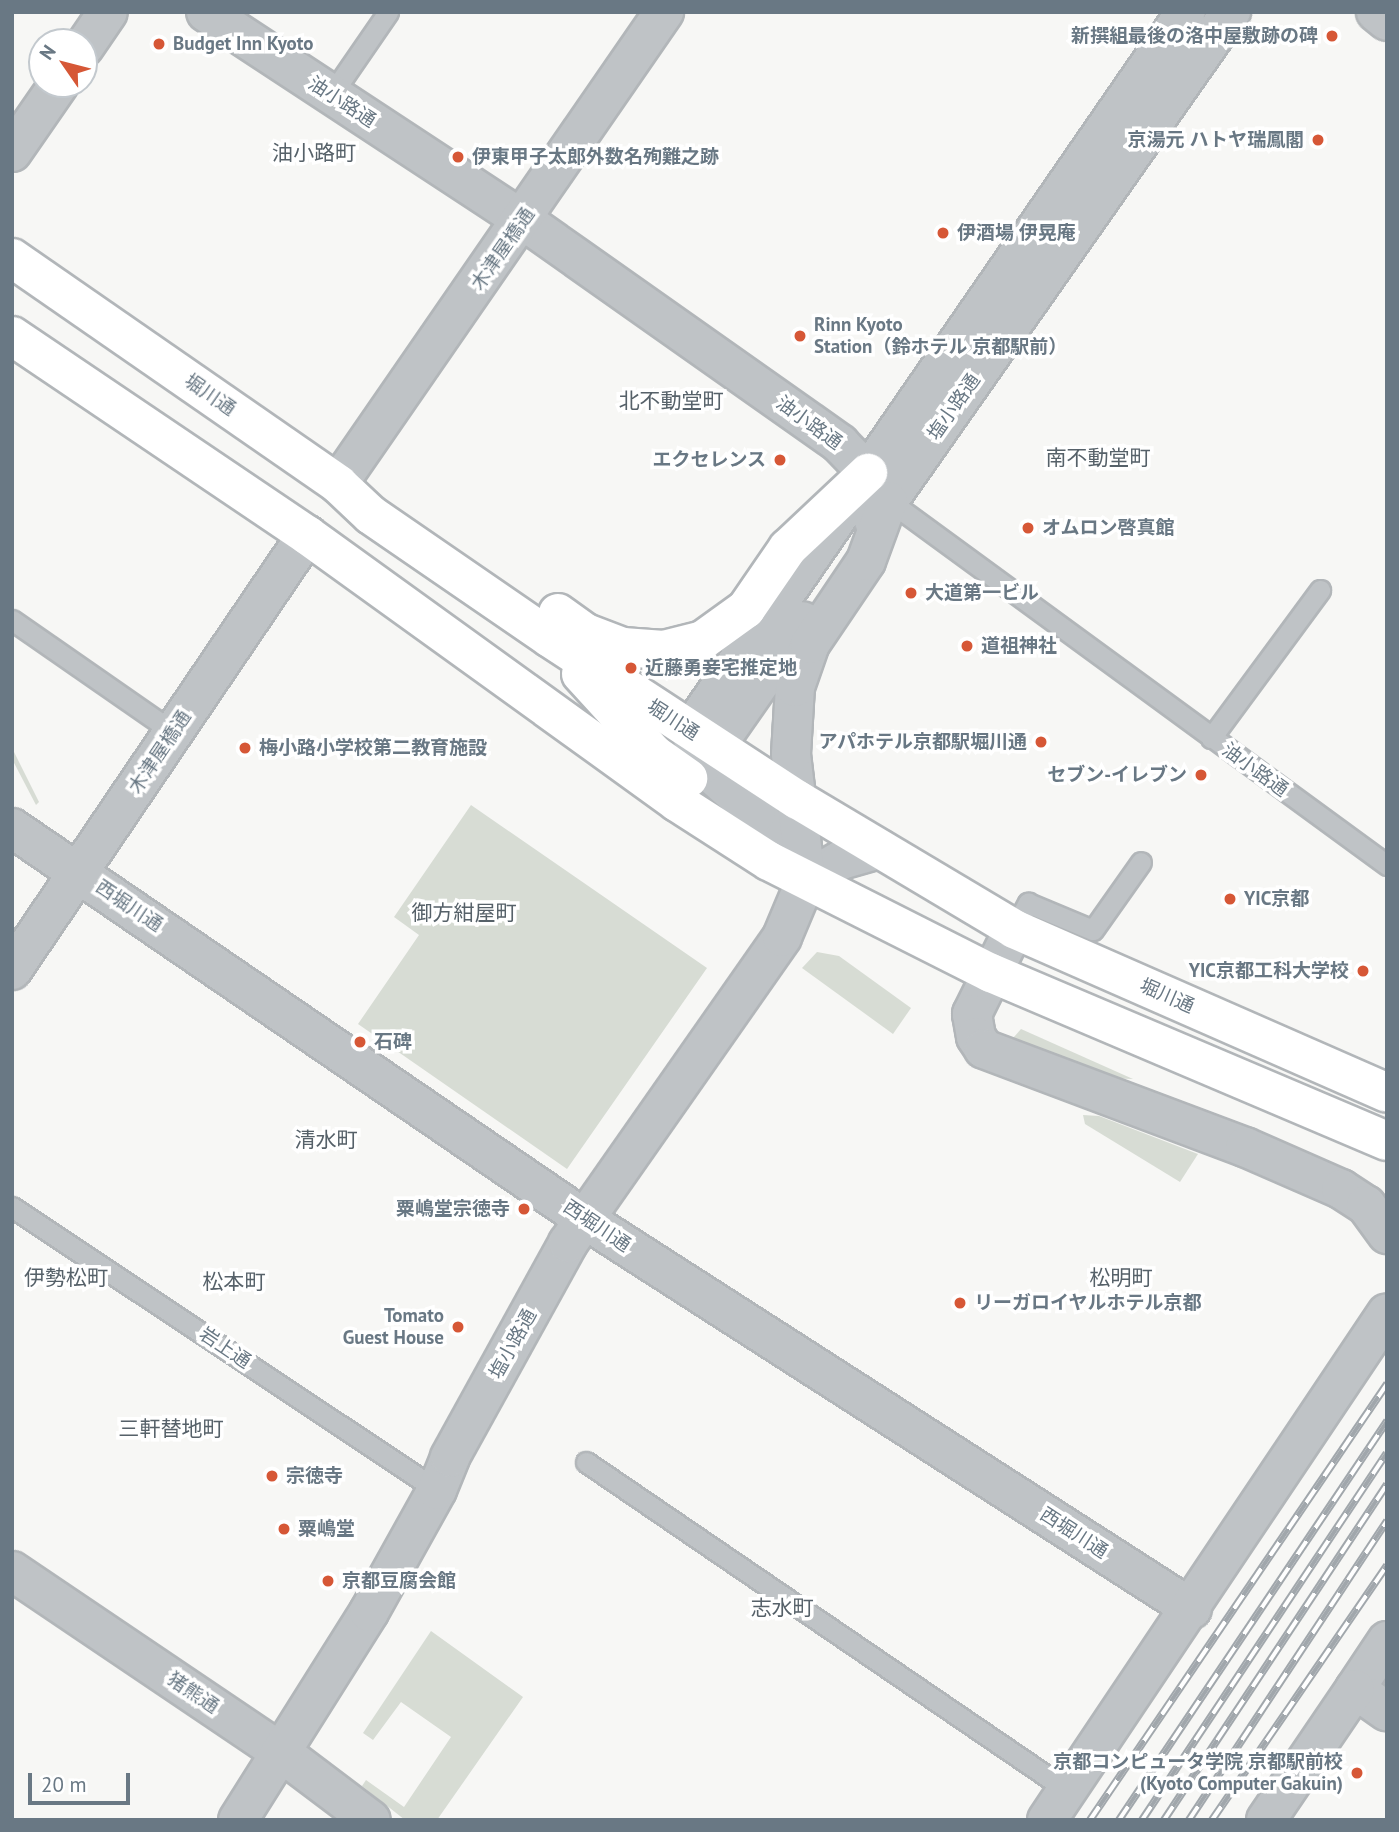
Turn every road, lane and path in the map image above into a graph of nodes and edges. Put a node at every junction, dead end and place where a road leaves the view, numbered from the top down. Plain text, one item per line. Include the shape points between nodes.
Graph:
1 (108, 12) edge
2 (206, 12) edge
3 (388, 12) edge
4 (664, 12) edge
5 (1186, 12) edge
6 (1231, 12) edge
7 (1376, 12) edge
8 (1387, 21) edge
9 (97, 28) edge
10 (331, 95) junction
11 (49, 98) edge
12 (12, 152) edge
13 (523, 220) junction
14 (12, 258) edge
15 (12, 336) edge
16 (338, 484) junction
17 (878, 487) junction
18 (307, 535) junction
19 (1320, 590) dead end
20 (12, 620) edge
21 (550, 638) junction
22 (173, 732) junction
23 (1211, 738) junction
24 (695, 765) junction
25 (798, 800) junction
26 (12, 828) edge
27 (879, 849) junction
28 (1141, 862) dead end
29 (1387, 865) edge
30 (79, 871) junction
31 (806, 880) junction
32 (1014, 929) junction
33 (12, 970) edge
34 (990, 974) junction
35 (1387, 1093) edge
36 (1387, 1141) edge
37 (22, 1208) edge
38 (586, 1220) junction
39 (1387, 1234) edge
40 (1387, 1312) edge
41 (586, 1462) dead end
42 (437, 1490) junction
43 (12, 1571) edge
44 (1192, 1609) junction
45 (1387, 1641) edge
46 (1355, 1689) junction
47 (1387, 1710) edge
48 (282, 1753) junction
49 (1057, 1805) edge
50 (369, 1819) edge
51 (238, 1820) edge
52 (1266, 1820) edge

1 - 9 street
2 - 10 street, 油小路通
3 - 10 lane
4 - 13 street, 木津屋橋通
5 - 17 street, 塩小路通
6 - 17 street, 塩小路通
7 - 8 street
10 - 13 street, 油小路通
11 - 12 street
13 - 16 street, 木津屋橋通
13 - 17 street, 油小路通 via 839,444
14 - 16 highway, 堀川通
15 - 18 highway, 堀川通
16 - 17 highway via 386,494 586,633 623,648 650,650 690,644 736,618 788,548
16 - 21 highway, 堀川通 via 371,515
17 - 23 lane, 油小路通
17 - 24 street, 塩小路通
17 - 25 street via 866,561 830,611 800,665 790,720
18 - 22 street, 木津屋橋通
18 - 24 highway, 堀川通
19 - 23 lane
20 - 22 lane
21 - 24 highway, 堀川通
21 - 24 highway via 627,727
22 - 30 street, 木津屋橋通
23 - 29 lane, 油小路通
24 - 25 highway, 堀川通
24 - 31 highway, 堀川通
25 - 27 highway, 堀川通
25 - 31 street
26 - 30 street, 西堀川通
27 - 31 street via 841,860
27 - 32 highway, 堀川通
28 - 32 lane via 1093,930 1028,903
30 - 33 street, 木津屋橋通
30 - 38 street, 西堀川通
31 - 34 highway, 堀川通
31 - 38 street, 塩小路通 via 782,937
32 - 34 street
32 - 35 highway, 堀川通
34 - 36 highway, 堀川通
34 - 39 street via 972,1014 975,1037 991,1054 1295,1168 1354,1196
37 - 42 lane, 岩上通
38 - 42 street, 塩小路通 via 568,1243 450,1457
38 - 44 street, 西堀川通
40 - 44 street
41 - 49 lane
42 - 48 street, 塩小路通
43 - 48 street, 猪熊通
44 - 49 street
45 - 46 street
46 - 47 street
46 - 52 street
48 - 50 street, 猪熊通
48 - 51 street, 塩小路通

